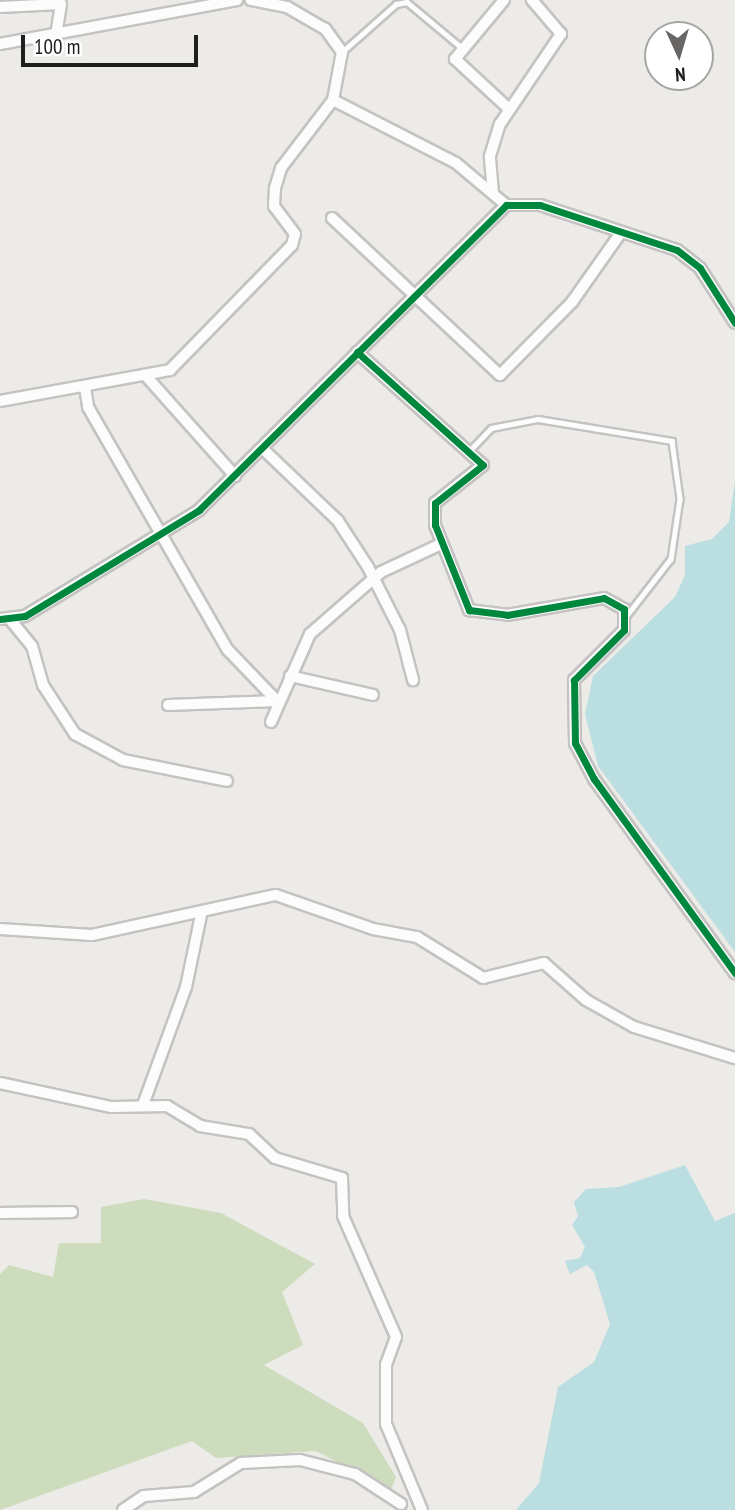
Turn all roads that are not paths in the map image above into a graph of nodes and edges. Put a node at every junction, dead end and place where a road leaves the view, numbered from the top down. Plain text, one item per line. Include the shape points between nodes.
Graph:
1 (237, 0) edge
2 (251, 0) edge
3 (504, 0) edge
4 (532, 0) edge
5 (0, 7) edge
6 (56, 37) junction
7 (0, 44) edge
8 (461, 47) junction
9 (342, 52) junction
10 (333, 100) junction
11 (508, 108) junction
12 (493, 193) junction
13 (506, 205) junction
14 (332, 218) dead end
15 (620, 234) junction
16 (411, 294) junction
17 (735, 323) edge
18 (357, 352) junction
19 (146, 376) junction
20 (85, 387) junction
21 (0, 401) edge
22 (263, 449) junction
23 (470, 450) junction
24 (235, 476) junction
25 (164, 534) junction
26 (441, 544) junction
27 (375, 579) junction
28 (626, 617) junction
29 (4, 618) edge
30 (290, 676) junction
31 (413, 680) dead end
32 (373, 695) dead end
33 (277, 702) junction
34 (169, 705) dead end
35 (271, 722) dead end
36 (227, 781) dead end
37 (201, 915) junction
38 (0, 929) edge
39 (735, 973) edge
40 (735, 1058) edge
41 (0, 1083) edge
42 (143, 1105) junction
43 (72, 1212) dead end
44 (0, 1213) edge
45 (401, 1504) dead end
46 (123, 1510) edge
47 (422, 1510) edge

1 - 6 street
2 - 9 street via 296,12 325,29
3 - 8 street
4 - 11 street via 561,34
5 - 6 street via 61,4
6 - 7 street
8 - 9 lane via 408,2 396,4
8 - 11 street via 454,59
9 - 10 street
10 - 12 street via 456,163
10 - 19 street via 281,168 275,188 274,206 295,234 292,245 184,358
11 - 12 street via 490,156
12 - 13 street
13 - 15 street via 540,205
13 - 16 street
14 - 16 street
15 - 16 street via 572,302 500,375
15 - 17 street via 677,250 700,268
16 - 18 street
18 - 22 street
18 - 23 street via 434,426
19 - 20 street
19 - 24 street
20 - 21 street
20 - 25 street via 88,407
22 - 24 street
22 - 27 street via 338,522
23 - 26 street via 483,465 478,475 435,503
23 - 28 lane via 491,428 528,419 672,441 680,499 675,544 663,573
24 - 25 street
25 - 29 street via 25,616
25 - 33 street via 228,650
26 - 27 street
26 - 28 street via 469,610 507,615 604,598
27 - 30 street via 310,635
27 - 31 street via 400,630
28 - 39 street via 617,640 574,680 575,743 594,779
29 - 36 street via 32,646 43,685 75,734 123,760
30 - 32 street
30 - 33 street
33 - 34 street
33 - 35 street
37 - 38 street via 62,938
37 - 40 street via 276,895 373,929 417,937 483,978 544,963 586,1000 634,1027
37 - 42 street via 186,987
41 - 42 street via 111,1107
42 - 47 street via 167,1106 200,1126 249,1134 275,1157 345,1182 343,1216 396,1337 386,1364 386,1424
43 - 44 street
45 - 46 street via 355,1474 300,1460 241,1463 194,1492 144,1496

